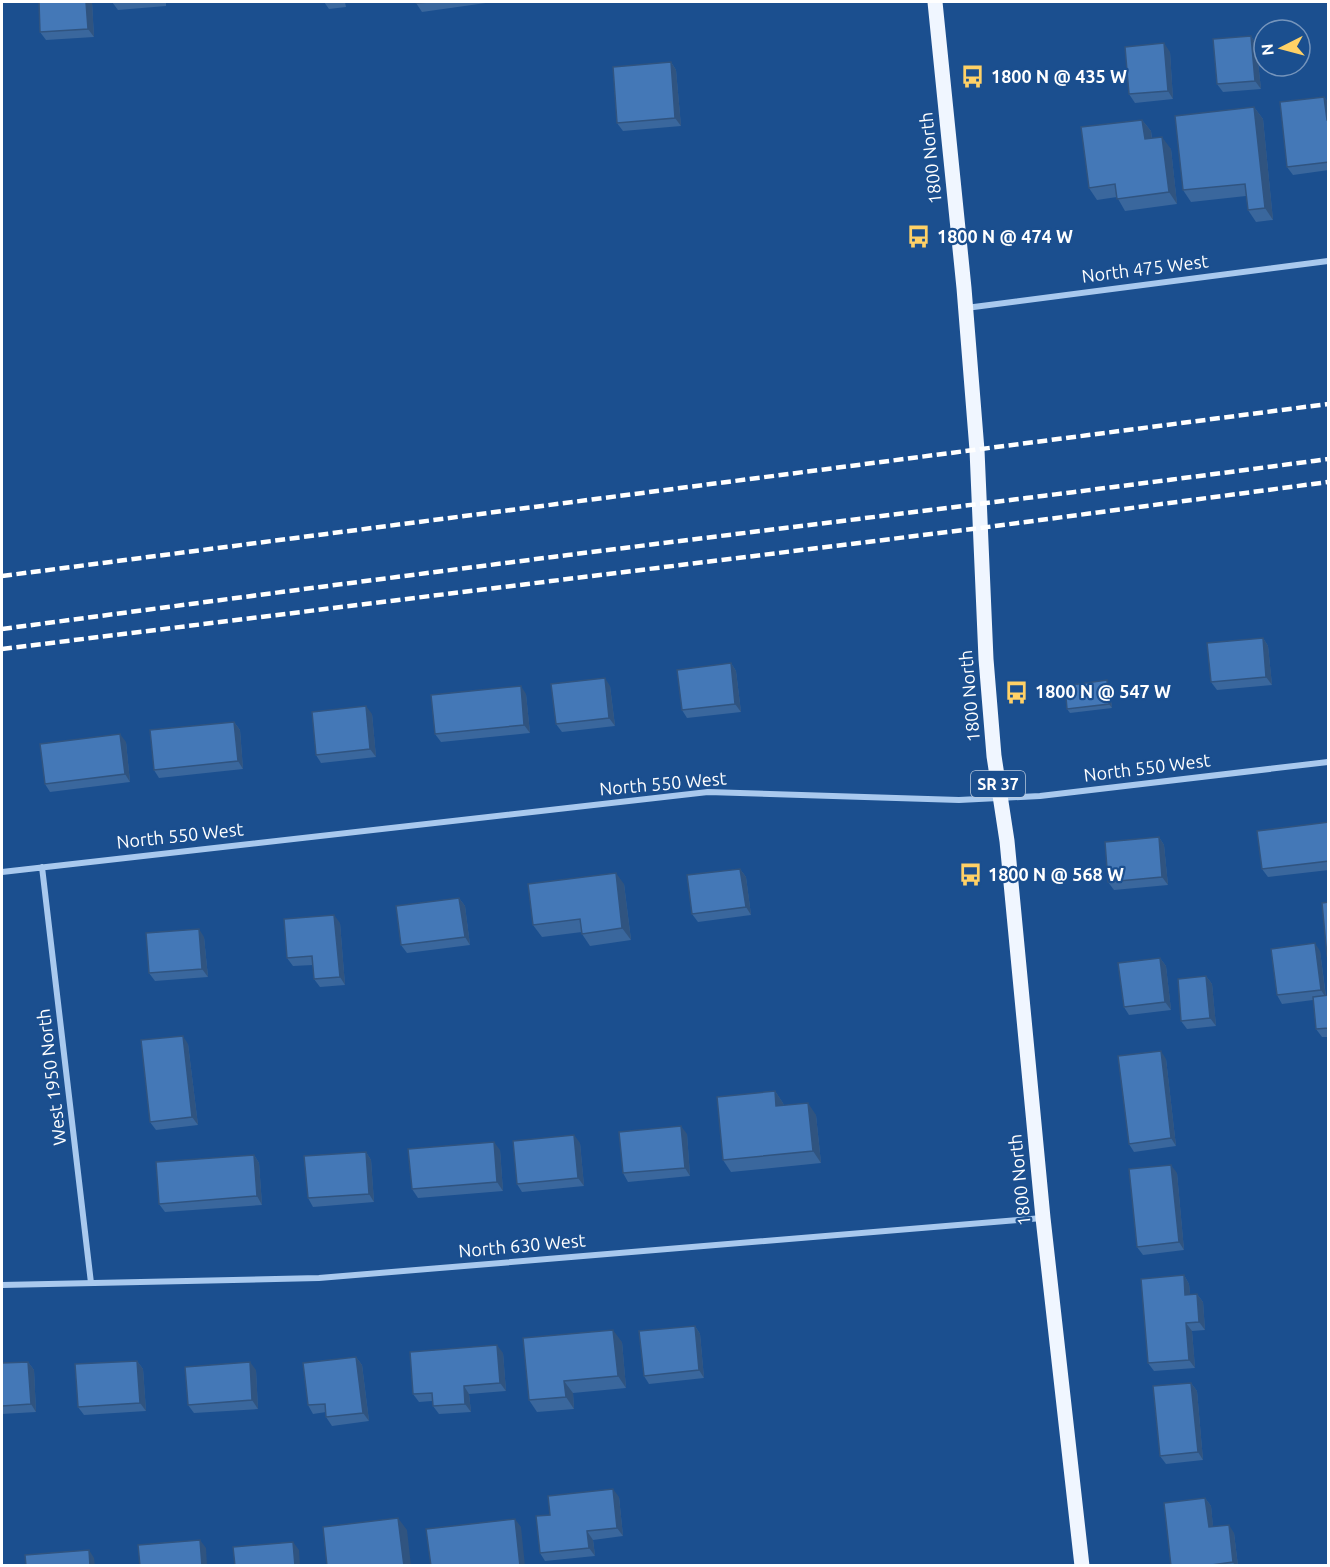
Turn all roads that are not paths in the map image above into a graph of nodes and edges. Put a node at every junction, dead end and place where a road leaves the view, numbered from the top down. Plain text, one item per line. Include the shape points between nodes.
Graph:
1 (935, 2) edge
2 (1329, 261) edge
3 (965, 308) junction
4 (1329, 762) edge
5 (1000, 798) junction
6 (42, 867) junction
7 (2, 872) edge
8 (1043, 1218) junction
9 (91, 1283) junction
10 (2, 1285) edge
11 (1082, 1566) edge

1 - 3 main road, 1800 North / SR 37
2 - 3 street, North 475 West
3 - 5 main road, 1800 North / SR 37 via 977,450 986,659
4 - 5 street, North 550 West
5 - 6 street, North 550 West via 708,792
5 - 8 main road, 1800 North / SR 37
6 - 7 street, North 550 West
6 - 9 street, West 1950 North
8 - 9 street, North 630 West via 319,1278
8 - 11 main road, 1800 North / SR 37
9 - 10 street, North 630 West

